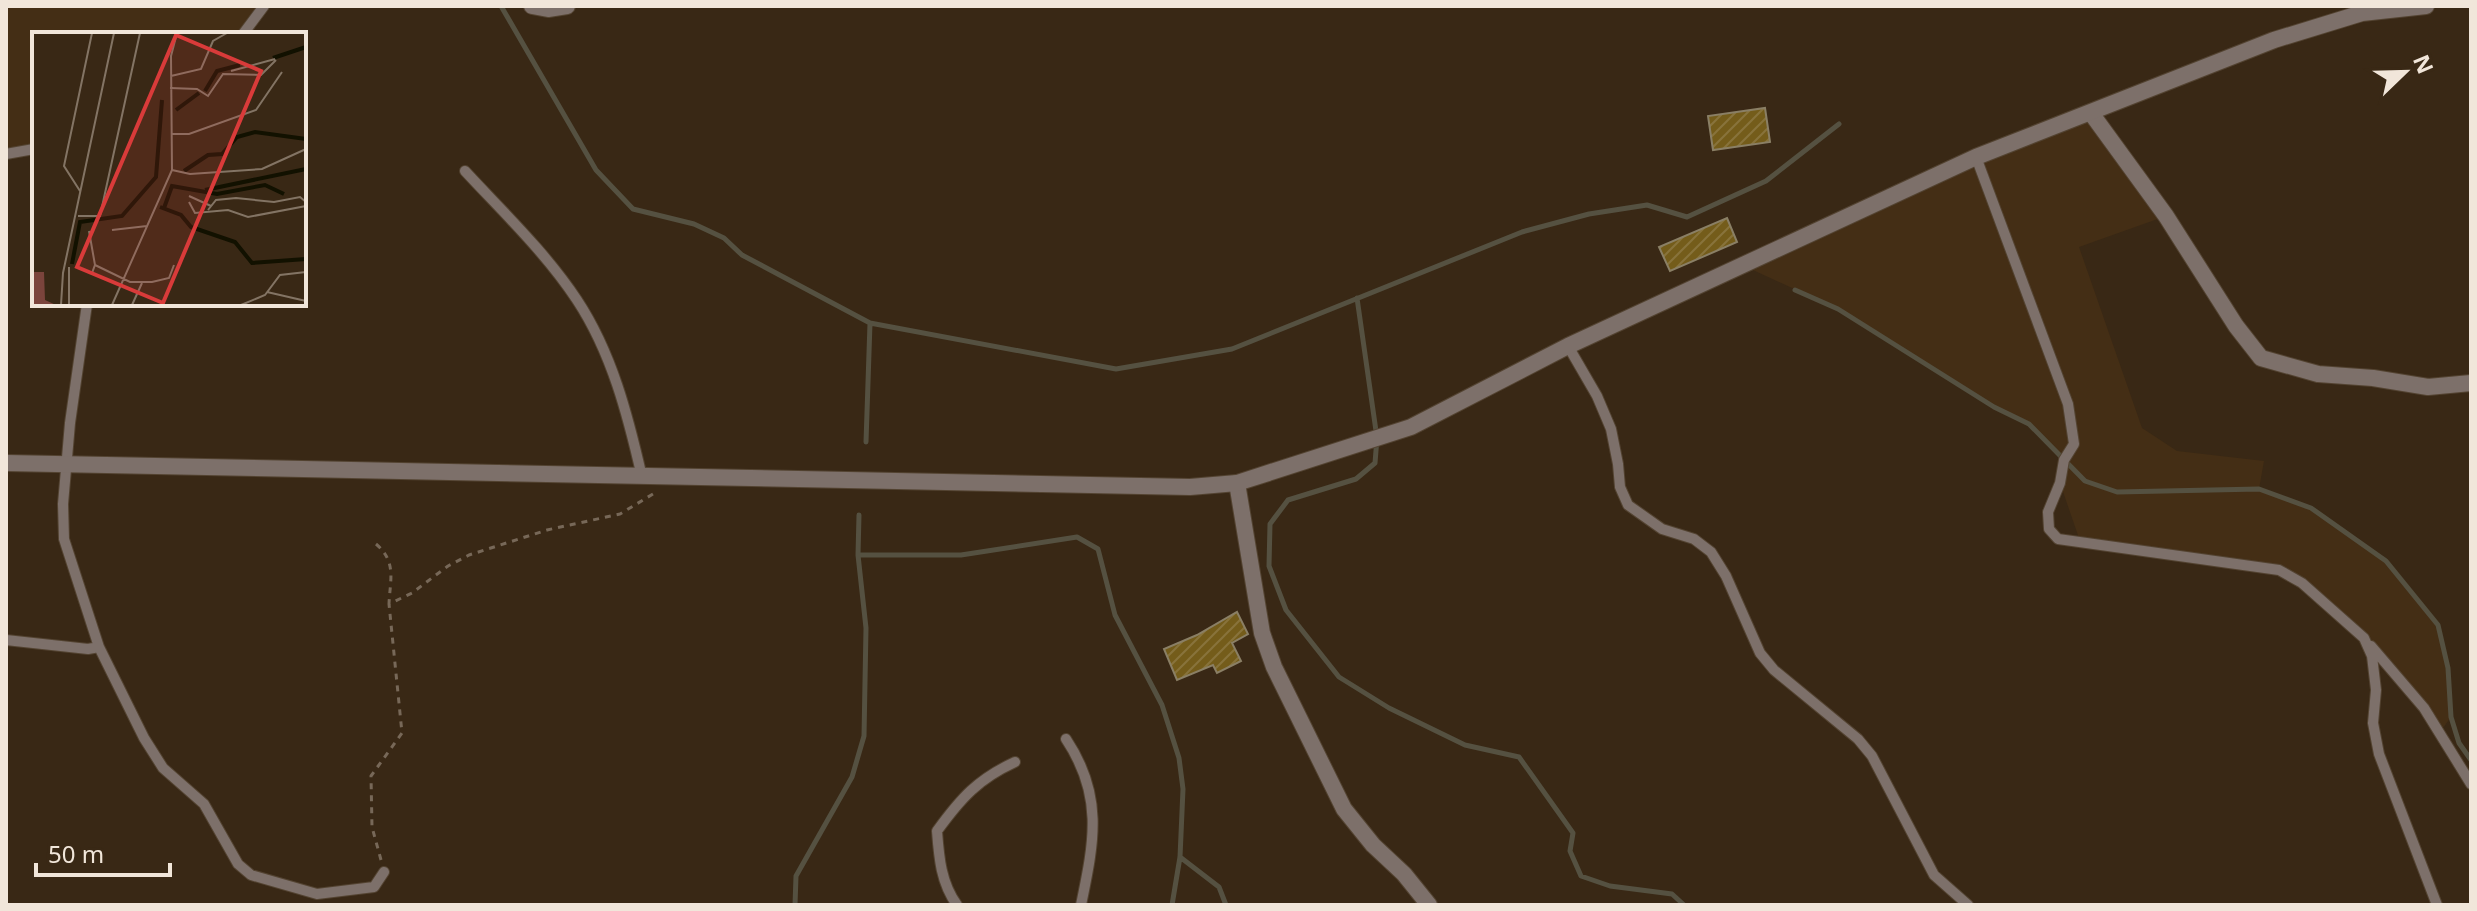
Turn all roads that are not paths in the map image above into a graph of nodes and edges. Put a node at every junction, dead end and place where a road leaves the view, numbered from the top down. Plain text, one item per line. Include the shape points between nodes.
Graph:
1 (264, 6) edge
2 (532, 6) edge
3 (567, 6) edge
4 (2426, 6) edge
5 (244, 32) edge
6 (2091, 113) junction
7 (32, 149) edge
8 (6, 154) edge
9 (1976, 157) junction
10 (465, 171) dead end
11 (87, 306) edge
12 (1568, 346) junction
13 (2471, 383) edge
14 (6, 463) edge
15 (68, 465) junction
16 (642, 477) junction
17 (1237, 483) junction
18 (2364, 638) junction
19 (6, 640) edge
20 (99, 647) junction
21 (1066, 739) dead end
22 (1015, 762) dead end
23 (2471, 784) edge
24 (384, 872) road end
25 (957, 905) edge
26 (1081, 905) edge
27 (1429, 905) edge
28 (1968, 905) edge
29 (2437, 905) edge

1 - 5 lane
2 - 3 street
4 - 6 street via 2362,13 2274,40
6 - 9 street
6 - 13 street via 2261,358 2318,374 2428,387
7 - 8 lane
9 - 12 street
9 - 18 lane via 2068,404 2074,444 2048,512 2049,529 2058,539 2279,570 2302,583
10 - 16 lane via 578,302 620,389
11 - 15 lane
12 - 17 street via 1411,427
12 - 28 lane via 1611,429 1628,505 1662,529 1694,539 1711,552 1760,653 1858,739 1934,875
14 - 15 street
15 - 16 street
15 - 20 lane via 64,539
16 - 17 street via 1190,487
17 - 27 street via 1262,633 1274,667 1344,809
18 - 23 lane via 2424,708
18 - 29 lane via 2372,656 2379,754
19 - 20 lane
20 - 24 lane via 163,768 204,804 238,864 251,875 317,894 374,887
21 - 26 lane via 1087,779 1094,809
22 - 25 lane via 978,782 937,831 940,863

